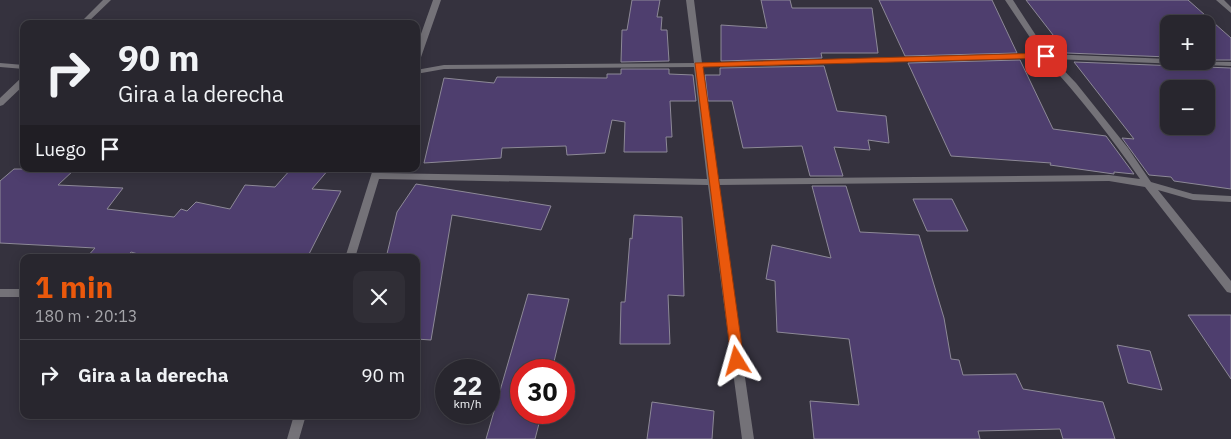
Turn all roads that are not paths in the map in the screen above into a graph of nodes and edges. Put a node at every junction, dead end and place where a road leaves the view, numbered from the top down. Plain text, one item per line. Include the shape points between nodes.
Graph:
1 (107, 0) edge
2 (437, 0) edge
3 (690, 0) edge
4 (1009, 0) edge
5 (1220, 0) edge
6 (1231, 11) edge
7 (86, 20) edge
8 (420, 49) edge
9 (1046, 56) junction
10 (1160, 61) edge
11 (1215, 63) edge
12 (1231, 64) edge
13 (0, 65) edge
14 (698, 65) junction
15 (20, 67) edge
16 (420, 71) edge
17 (20, 84) edge
18 (0, 103) edge
19 (377, 173) edge
20 (713, 182) junction
21 (1148, 184) junction
22 (1231, 199) edge
23 (351, 254) edge
24 (1231, 289) edge
25 (0, 293) edge
26 (20, 293) edge
27 (299, 419) edge
28 (293, 439) edge
29 (748, 439) edge

1 - 7 street
2 - 8 street
3 - 14 street
4 - 9 street
5 - 6 street
9 - 10 street
9 - 14 street
9 - 21 street via 1074,85
11 - 12 street
13 - 15 street
14 - 16 street via 444,67
14 - 20 street
17 - 18 street
19 - 20 street
19 - 23 street
20 - 21 street via 1109,178
20 - 29 street
21 - 22 street via 1193,197
21 - 24 street
25 - 26 street
27 - 28 street

